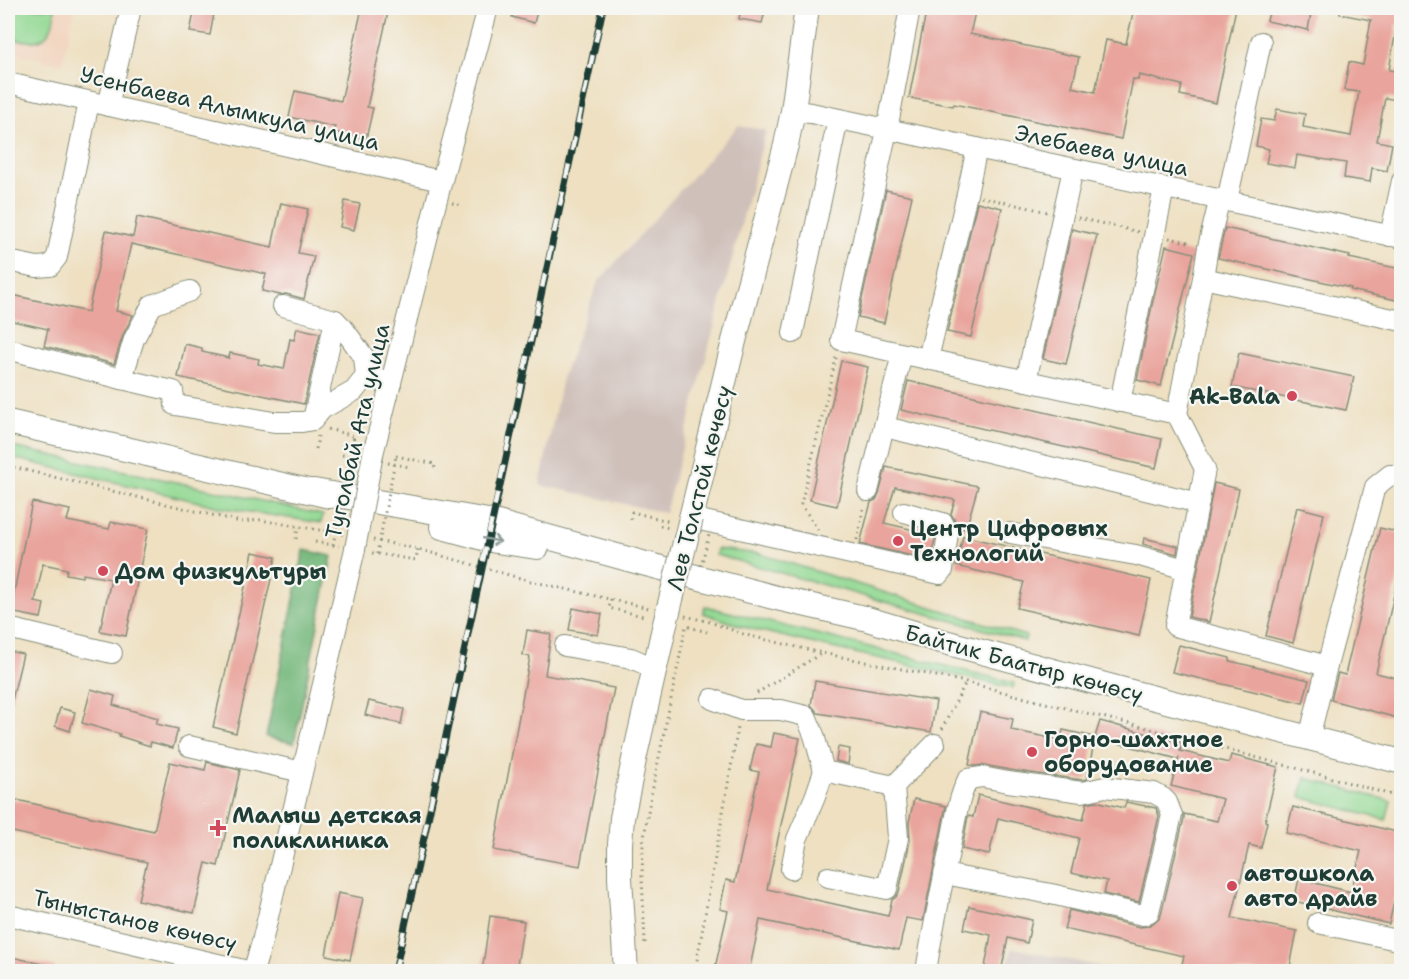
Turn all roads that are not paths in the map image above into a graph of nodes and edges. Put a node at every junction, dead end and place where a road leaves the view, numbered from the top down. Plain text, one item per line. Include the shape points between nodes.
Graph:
1 (131, 8) edge
2 (489, 8) edge
3 (807, 8) edge
4 (910, 8) edge
5 (1261, 42) dead end
6 (8, 83) edge
7 (89, 102) junction
8 (108, 106) junction
9 (793, 111) junction
10 (838, 119) junction
11 (887, 129) junction
12 (977, 148) junction
13 (1072, 169) junction
14 (441, 181) junction
15 (1401, 181) edge
16 (1164, 188) junction
17 (1222, 206) junction
18 (1396, 237) edge
19 (8, 261) edge
20 (1203, 278) junction
21 (190, 291) dead end
22 (283, 306) dead end
23 (335, 320) junction
24 (1401, 321) edge
25 (793, 333) dead end
26 (8, 349) edge
27 (902, 354) junction
28 (928, 359) junction
29 (366, 376) junction
30 (122, 379) junction
31 (1026, 381) junction
32 (391, 383) junction
33 (1120, 402) junction
34 (1177, 414) junction
35 (8, 422) edge
36 (316, 423) junction
37 (885, 427) junction
38 (1401, 475) edge
39 (868, 491) road end
40 (1199, 503) junction
41 (904, 512) dead end
42 (679, 519) junction
43 (1010, 533) dead end
44 (1185, 569) junction
45 (8, 628) edge
46 (565, 646) dead end
47 (112, 653) dead end
48 (1327, 666) junction
49 (656, 669) junction
50 (712, 699) dead end
51 (1309, 738) junction
52 (935, 744) road end
53 (189, 746) dead end
54 (1401, 762) edge
55 (824, 771) junction
56 (302, 772) junction
57 (894, 786) junction
58 (791, 868) dead end
59 (945, 874) junction
60 (828, 877) dead end
61 (8, 915) edge
62 (1318, 922) dead end
63 (1401, 941) edge
64 (252, 972) edge
65 (626, 972) edge
66 (926, 972) edge

1 - 8 street
2 - 14 street, Туголбай Ата улица
3 - 9 main road, Лев Толстой көчөсү
4 - 11 street
5 - 17 street
6 - 7 street, Усенбаева Алымкула улица
7 - 8 street, Усенбаева Алымкула улица
7 - 19 street via 57,257 50,266
8 - 14 street, Усенбаева Алымкула улица
9 - 10 street, Элебаева улица
9 - 42 main road, Лев Толстой көчөсү via 734,341
10 - 11 street, Элебаева улица
10 - 25 street
11 - 12 street, Элебаева улица
11 - 27 street via 841,340
12 - 13 street, Элебаева улица
12 - 28 street
13 - 16 street, Элебаева улица
13 - 31 street
14 - 32 street, Туголбай Ата улица
15 - 18 street
16 - 17 street, Элебаева улица
16 - 33 street
17 - 18 street, Элебаева улица
17 - 20 street via 1208,247
20 - 24 street
20 - 34 street
21 - 30 street via 152,304 134,339
22 - 23 street
23 - 29 street via 364,357
23 - 36 street
26 - 30 street
27 - 28 street
27 - 37 street
28 - 31 street
29 - 32 street
29 - 36 street via 354,391 322,409
30 - 36 street via 173,391 175,405 274,422
31 - 33 street
32 - 56 street, Туголбай Ата улица, bridge
33 - 34 street
34 - 40 street via 1205,469
35 - 51 main road, Байтик Баатыр көчөсү via 314,491 490,540 646,564 864,618
37 - 39 street
37 - 40 street
38 - 48 street via 1390,475 1375,486
40 - 44 street
41 - 42 street via 943,523 948,532 944,570 940,574
42 - 49 main road, Лев Толстой көчөсү, bridge
43 - 44 street via 1136,555
44 - 48 street via 1174,626
45 - 47 street
46 - 49 street via 631,658
48 - 51 street
49 - 65 main road, Лев Толстой көчөсү via 622,818 620,878
50 - 55 street via 741,710 781,710 807,716
51 - 54 main road, Байтик Баатыр көчөсү
52 - 57 street
53 - 56 street
55 - 57 street
55 - 58 street via 797,839
56 - 64 street, Туголбай Ата улица
57 - 60 street via 897,838 886,889
59 - 59 street via 961,792 968,779 982,777 1082,792 1105,787 1154,793 1167,802 1172,815 1149,912 1143,915
59 - 66 street
61 - 64 street, Тыныстанов көчөсү
62 - 63 street

